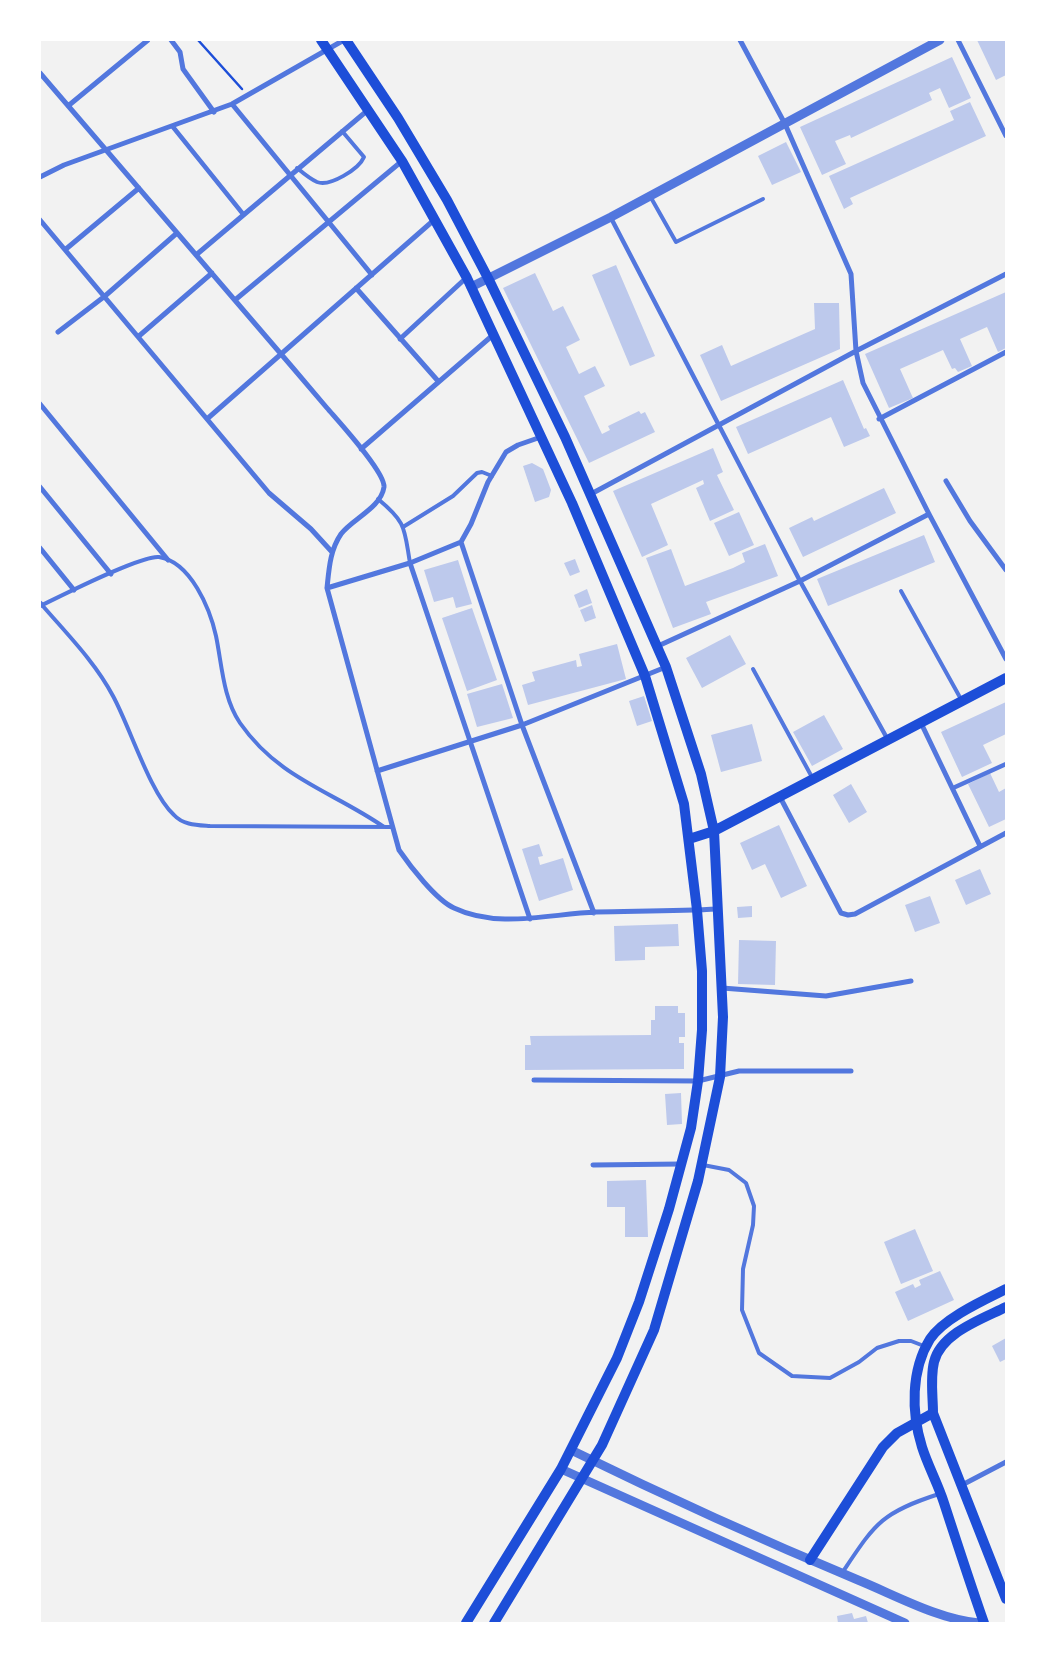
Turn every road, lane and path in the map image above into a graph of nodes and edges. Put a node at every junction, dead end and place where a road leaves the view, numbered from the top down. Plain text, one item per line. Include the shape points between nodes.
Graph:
1 (148, 40) edge
2 (170, 40) edge
3 (198, 40) edge
4 (321, 40) edge
5 (345, 40) edge
6 (740, 40) edge
7 (940, 40) edge
8 (958, 40) edge
9 (328, 51) junction
10 (40, 74) edge
11 (249, 97) junction
12 (232, 104) junction
13 (68, 106) junction
14 (368, 110) junction
15 (214, 112) junction
16 (785, 124) junction
17 (173, 128) junction
18 (342, 131) junction
19 (1006, 136) edge
20 (106, 151) junction
21 (402, 161) junction
22 (297, 168) junction
23 (290, 175) junction
24 (40, 177) edge
25 (139, 188) junction
26 (650, 196) junction
27 (763, 199) dead end
28 (243, 214) junction
29 (610, 217) junction
30 (40, 220) edge
31 (435, 220) junction
32 (328, 221) junction
33 (177, 233) junction
34 (66, 250) junction
35 (196, 255) junction
36 (212, 273) junction
37 (1006, 274) edge
38 (372, 275) junction
39 (488, 278) junction
40 (469, 282) junction
41 (356, 288) junction
42 (105, 296) junction
43 (235, 300) junction
44 (58, 332) dead end
45 (493, 335) junction
46 (139, 336) junction
47 (400, 339) junction
48 (856, 351) junction
49 (1006, 352) edge
50 (281, 353) junction
51 (438, 382) junction
52 (40, 404) edge
53 (207, 419) junction
54 (879, 419) junction
55 (720, 425) junction
56 (541, 437) junction
57 (361, 449) junction
58 (492, 476) junction
59 (946, 481) dead end
60 (40, 487) edge
61 (591, 494) junction
62 (378, 499) junction
63 (929, 514) junction
64 (403, 527) junction
65 (461, 542) junction
66 (40, 548) edge
67 (332, 552) junction
68 (168, 560) junction
69 (410, 563) junction
70 (1006, 570) edge
71 (112, 574) junction
72 (800, 582) junction
73 (326, 588) junction
74 (74, 590) junction
75 (901, 590) dead end
76 (41, 605) edge
77 (658, 646) junction
78 (1006, 659) edge
79 (666, 667) junction
80 (753, 669) dead end
81 (645, 676) junction
82 (1006, 678) edge
83 (962, 701) junction
84 (921, 722) junction
85 (522, 725) junction
86 (888, 740) junction
87 (469, 741) junction
88 (1006, 764) edge
89 (377, 771) junction
90 (813, 779) junction
91 (953, 788) junction
92 (780, 796) junction
93 (384, 827) junction
94 (391, 827) junction
95 (714, 831) junction
96 (1006, 833) edge
97 (690, 839) junction
98 (980, 846) junction
99 (718, 909) junction
100 (697, 910) junction
101 (594, 912) junction
102 (530, 919) junction
103 (911, 981) dead end
104 (722, 988) junction
105 (851, 1071) dead end
106 (720, 1077) junction
107 (534, 1080) dead end
108 (698, 1081) junction
109 (681, 1164) junction
110 (702, 1164) junction
111 (593, 1165) dead end
112 (1006, 1289) edge
113 (1006, 1307) edge
114 (927, 1347) junction
115 (933, 1413) junction
116 (916, 1421) junction
117 (571, 1450) junction
118 (593, 1461) junction
119 (1006, 1462) edge
120 (561, 1469) junction
121 (582, 1480) junction
122 (962, 1485) junction
123 (940, 1494) junction
124 (810, 1560) junction
125 (842, 1573) junction
126 (1006, 1598) edge
127 (899, 1622) edge
128 (466, 1623) edge
129 (494, 1623) edge
130 (979, 1623) edge
131 (984, 1623) edge

1 - 13 street
2 - 15 street via 180,52 183,69
3 - 11 path
4 - 9 main road
5 - 9 street
5 - 39 main road via 398,118 447,200
6 - 16 street
7 - 16 street
8 - 19 street
9 - 11 street
9 - 14 main road
10 - 13 street
11 - 12 street
12 - 15 street
12 - 23 street
13 - 20 street
14 - 18 street
14 - 21 main road
15 - 17 street
16 - 26 street
16 - 48 street via 851,274
17 - 20 street
17 - 28 street
18 - 22 street
18 - 22 lane via 364,157 352,172 324,183 317,182
20 - 24 street
20 - 25 street
21 - 31 main road
21 - 32 street
22 - 23 street
23 - 28 street
23 - 32 street
25 - 33 street
25 - 34 street
26 - 27 lane via 676,242
26 - 29 street
28 - 35 street
29 - 39 street
29 - 55 street
30 - 34 street
31 - 38 street
31 - 40 main road
32 - 38 street
32 - 43 street
33 - 35 street
33 - 42 street
34 - 42 street
35 - 36 street
36 - 43 street
36 - 46 street
37 - 48 street
38 - 41 street
39 - 40 street
39 - 61 main road
40 - 45 main road
40 - 47 street
41 - 47 street
41 - 50 street
42 - 44 street
42 - 46 street
43 - 50 street
45 - 51 street
45 - 56 main road
46 - 53 street
47 - 51 street
48 - 54 street via 863,383
48 - 55 street
49 - 54 street
50 - 53 street
50 - 57 street
51 - 57 street
52 - 68 street
53 - 67 street via 269,493
54 - 63 street
55 - 61 street
55 - 72 street
56 - 58 street via 506,452
56 - 81 main road
57 - 62 street via 381,478 384,487
58 - 64 lane via 476,473 453,496
58 - 65 street
59 - 70 street
60 - 71 street
61 - 77 main road
62 - 64 lane via 397,516
62 - 67 street via 341,533
63 - 72 street
63 - 78 street
64 - 69 lane
65 - 69 street
65 - 85 street
66 - 74 street
67 - 73 street
68 - 71 lane via 158,557 145,559
68 - 93 lane via 180,568 201,593 210,612 226,687 240,723 280,766
69 - 73 street
69 - 87 street
71 - 74 lane
72 - 77 street
72 - 86 street
73 - 89 street
74 - 76 lane
75 - 83 lane
76 - 93 lane via 88,657 113,695 162,801 174,816 185,823 210,826
77 - 79 main road
79 - 81 street
79 - 95 main road via 702,774
80 - 90 lane
81 - 85 street
81 - 97 main road via 684,804
82 - 83 main road
83 - 84 main road
84 - 86 main road
84 - 91 street
85 - 87 street
85 - 101 street
86 - 90 main road
87 - 89 street
87 - 102 street
88 - 91 street
89 - 94 street
90 - 92 main road
91 - 98 street
92 - 95 main road
92 - 98 street via 841,912 848,915
93 - 94 lane
94 - 102 street via 399,850 412,870 451,907 487,918
95 - 97 main road
95 - 99 main road
96 - 98 street
97 - 100 main road
99 - 100 street
99 - 104 main road
100 - 101 street
100 - 108 main road via 702,972
101 - 102 street
103 - 104 street via 826,996
104 - 106 main road via 724,1017
105 - 106 street via 739,1071
106 - 108 street
106 - 110 main road
107 - 108 street
108 - 109 main road via 691,1128
109 - 111 street
109 - 117 main road via 617,1358
110 - 114 lane via 729,1170 746,1183 754,1206 743,1269 742,1310 759,1353 792,1376 830,1378 877,1348 899,1341 911,1341
110 - 118 main road via 654,1330
112 - 114 main road via 943,1326
113 - 115 main road via 956,1334 937,1353 933,1364
114 - 116 main road via 921,1357 915,1383
115 - 116 main road
115 - 122 main road
116 - 123 main road
116 - 124 main road via 883,1447
117 - 118 street
117 - 120 main road
118 - 121 main road
118 - 124 street
119 - 122 street
120 - 121 street
120 - 128 main road
121 - 127 street
121 - 129 main road
122 - 126 main road
123 - 125 lane via 889,1514 871,1530
123 - 131 main road
124 - 125 street
125 - 130 street via 924,1608 962,1621

